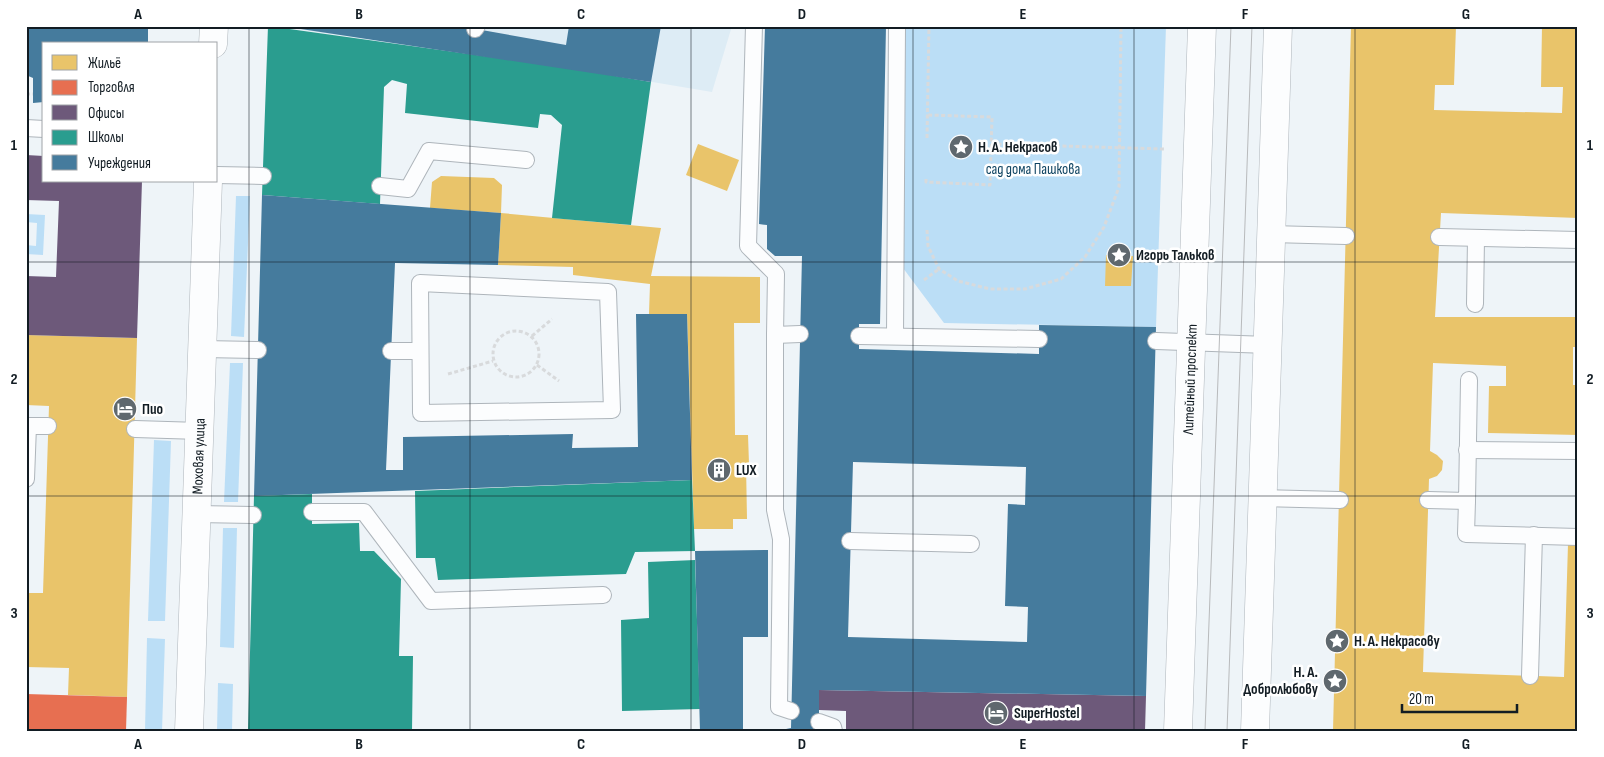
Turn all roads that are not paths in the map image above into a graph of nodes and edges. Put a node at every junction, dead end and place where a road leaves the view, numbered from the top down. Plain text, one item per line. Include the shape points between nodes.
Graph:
1 (214, 26) edge
2 (754, 26) edge
3 (897, 26) edge
4 (1202, 26) edge
5 (1278, 26) edge
6 (213, 42) edge
7 (26, 128) edge
8 (42, 129) edge
9 (526, 160) dead end
10 (218, 174) edge
11 (263, 176) dead end
12 (208, 182) edge
13 (380, 186) dead end
14 (1271, 234) junction
15 (1346, 236) dead end
16 (1439, 238) dead end
17 (1476, 239) junction
18 (1578, 240) edge
19 (1475, 304) dead end
20 (800, 334) dead end
21 (775, 335) junction
22 (859, 336) dead end
23 (895, 336) junction
24 (1039, 339) dead end
25 (1156, 341) dead end
26 (1192, 342) junction
27 (1268, 345) junction
28 (202, 349) junction
29 (258, 350) dead end
30 (391, 350) dead end
31 (420, 350) junction
32 (1469, 380) dead end
33 (27, 426) edge
34 (48, 426) dead end
35 (135, 429) dead end
36 (200, 431) junction
37 (1468, 450) junction
38 (1578, 451) edge
39 (26, 479) edge
40 (1263, 498) junction
41 (1340, 500) dead end
42 (1428, 500) dead end
43 (1467, 502) junction
44 (312, 512) dead end
45 (197, 514) junction
46 (254, 515) dead end
47 (1534, 536) junction
48 (1578, 537) edge
49 (850, 541) dead end
50 (971, 544) dead end
51 (603, 595) dead end
52 (1530, 676) dead end
53 (791, 711) dead end
54 (819, 722) dead end
55 (189, 731) edge
56 (834, 731) edge
57 (1178, 731) edge
58 (1255, 731) edge

1 - 6 main road
2 - 21 lane via 748,246 776,274
3 - 23 lane
4 - 26 main road, Литейный проспект
5 - 14 main road
7 - 8 lane
9 - 13 lane via 429,151 408,189
10 - 11 lane
12 - 28 main road, Моховая улица
14 - 15 lane
14 - 27 main road
16 - 17 lane
17 - 18 lane
17 - 19 lane
20 - 21 lane
21 - 53 lane via 774,510 788,539 779,707
22 - 23 lane
23 - 24 lane
25 - 26 lane
26 - 27 lane
26 - 57 main road, Литейный проспект
27 - 40 main road
28 - 29 lane
28 - 36 main road, Моховая улица
30 - 31 lane
31 - 31 lane via 420,283 608,292 612,410 421,414
32 - 37 lane
33 - 34 lane
33 - 39 lane
35 - 36 lane
36 - 45 main road, Моховая улица
37 - 38 lane
37 - 43 lane
40 - 41 lane
40 - 58 main road
42 - 43 lane
43 - 47 lane via 1466,534
44 - 51 lane via 364,512 431,601
45 - 46 lane
45 - 55 main road, Моховая улица
47 - 48 lane
47 - 52 lane
49 - 50 lane
54 - 56 lane via 833,727

